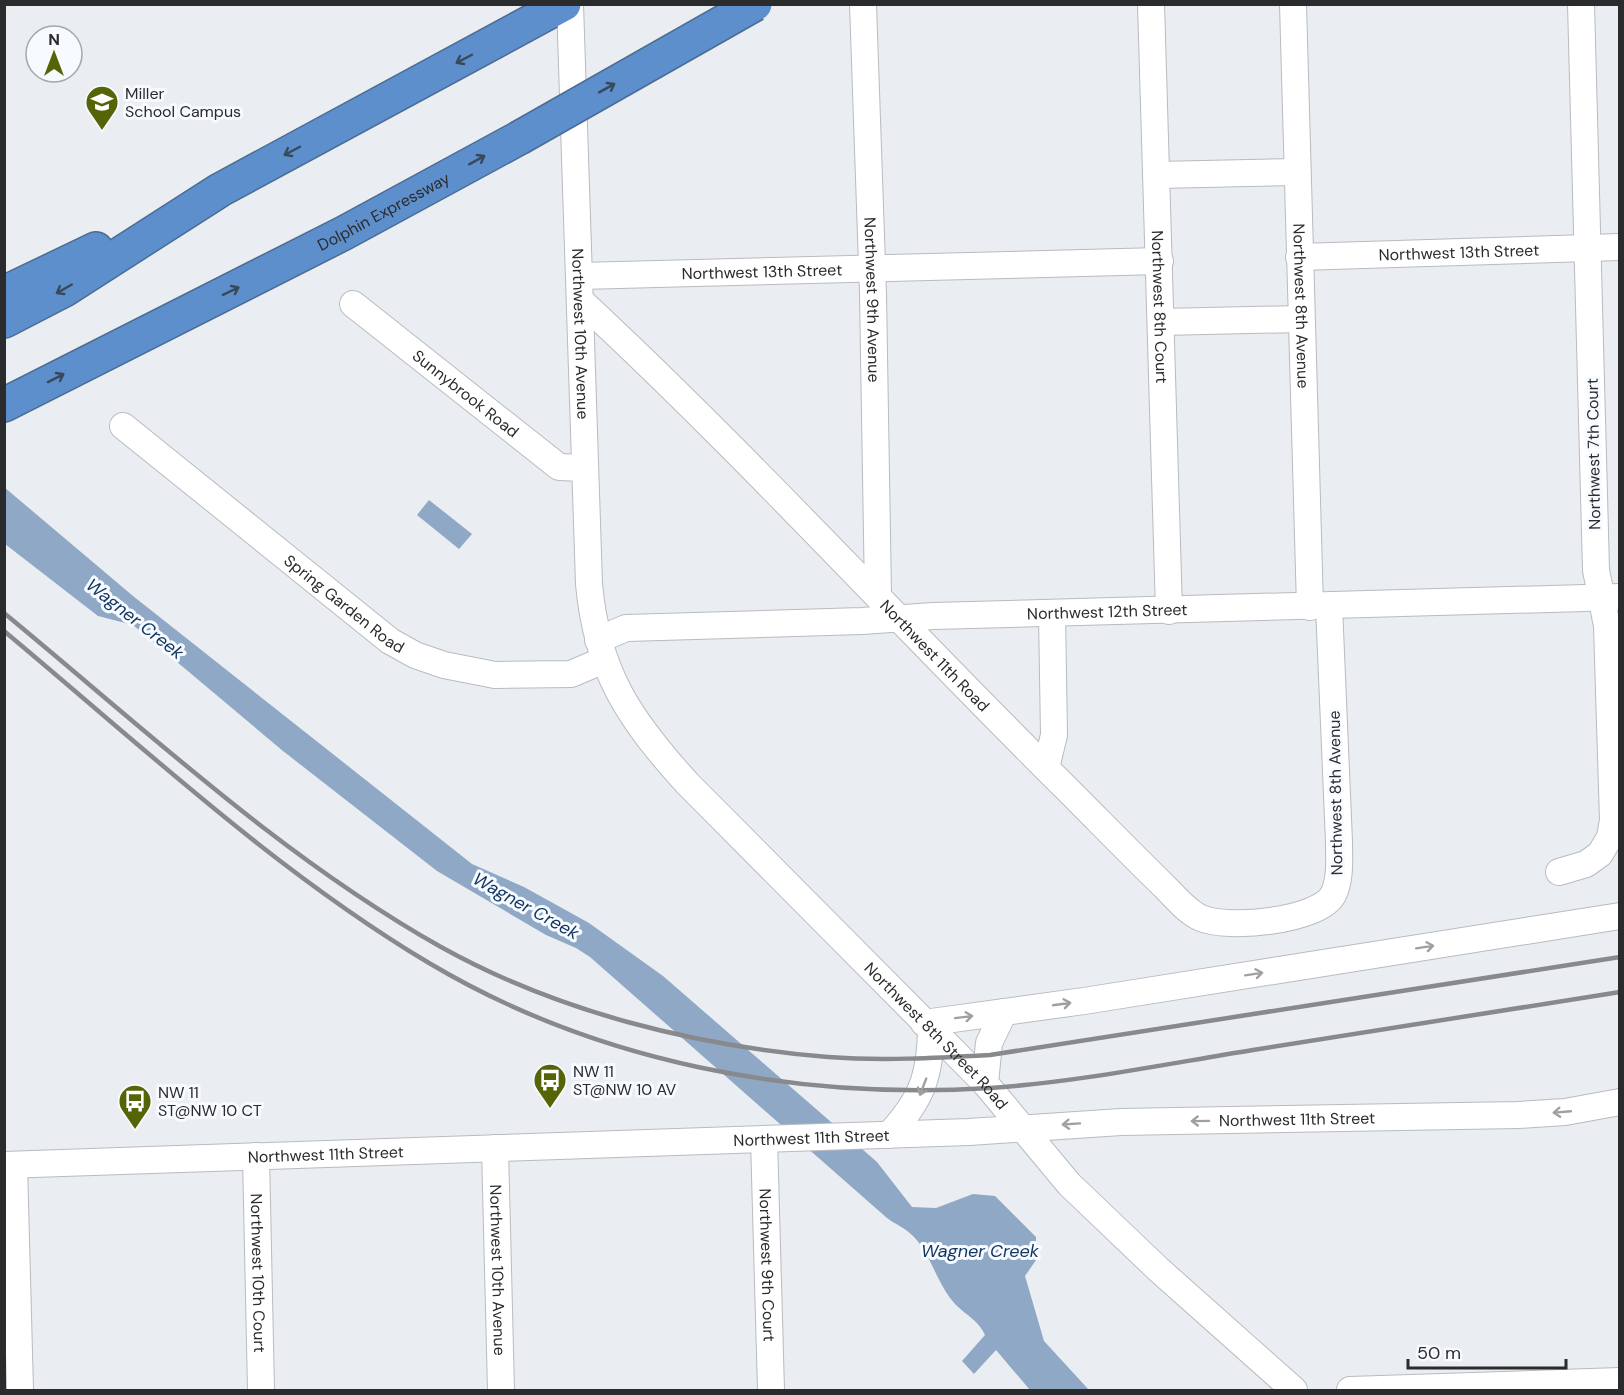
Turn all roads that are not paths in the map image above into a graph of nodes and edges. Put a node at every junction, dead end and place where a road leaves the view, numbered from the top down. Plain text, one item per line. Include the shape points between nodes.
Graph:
1 (564, 4) edge
2 (570, 4) edge
3 (755, 4) edge
4 (863, 4) edge
5 (1151, 4) edge
6 (1293, 4) edge
7 (1581, 4) edge
8 (1297, 172) junction
9 (1157, 175) junction
10 (220, 190) junction
11 (1620, 247) edge
12 (1588, 248) junction
13 (1299, 257) junction
14 (1160, 261) junction
15 (872, 267) junction
16 (580, 276) junction
17 (4, 293) edge
18 (581, 301) junction
19 (353, 304) dead end
20 (1300, 319) junction
21 (4, 321) edge
22 (1161, 322) junction
23 (4, 405) edge
24 (123, 426) dead end
25 (585, 468) junction
26 (878, 595) junction
27 (1611, 597) edge
28 (1320, 607) junction
29 (1168, 611) junction
30 (1052, 614) junction
31 (902, 619) junction
32 (600, 650) junction
33 (1046, 768) junction
34 (1559, 872) dead end
35 (1325, 905) joint
36 (1620, 916) edge
37 (1004, 1012) junction
38 (927, 1026) junction
39 (985, 1083) junction
40 (1620, 1102) edge
41 (1021, 1129) junction
42 (889, 1135) junction
43 (774, 1138) junction
44 (495, 1148) junction
45 (256, 1156) junction
46 (9, 1165) edge
47 (1620, 1381) edge
48 (20, 1390) edge
49 (261, 1390) edge
50 (501, 1390) edge
51 (771, 1390) edge
52 (1294, 1390) edge
53 (1350, 1390) edge

1 -> 10 highway
2 - 16 street, Northwest 10th Avenue
23 -> 3 highway, Dolphin Expressway, bridge via 334,238
4 - 15 street, Northwest 9th Avenue
5 - 9 street, Northwest 8th Court
6 - 8 street, Northwest 8th Avenue
7 - 12 street, Northwest 7th Court
8 - 9 street
8 - 13 street, Northwest 8th Avenue
9 - 14 street, Northwest 8th Court
10 - 17 highway
10 -> 21 highway via 64,290
11 - 12 street, Northwest 13th Street
12 - 13 street, Northwest 13th Street
12 - 27 street, Northwest 7th Court via 1596,570
13 - 20 street, Northwest 8th Avenue
14 - 15 street, Northwest 13th Street
14 - 22 street, Northwest 8th Court
15 - 16 street, Northwest 13th Street
15 - 26 street, Northwest 9th Avenue
16 - 18 street, Northwest 10th Avenue
18 - 25 street, Northwest 10th Avenue
18 - 26 street, Northwest 11th Road
19 - 25 street, Sunnybrook Road via 559,466
20 - 22 street
20 - 28 street, Northwest 8th Avenue
22 - 29 street, Northwest 8th Court
24 - 32 street, Spring Garden Road via 390,641 415,655 475,672 571,674
25 - 32 street, Northwest 10th Avenue via 589,585
26 - 31 street, Northwest 11th Road
27 - 28 street, Northwest 12th Street
27 - 34 street, Northwest 7th Court via 1607,626 1613,820 1610,837 1600,854 1586,864
28 - 29 street, Northwest 12th Street
28 - 35 street, Northwest 8th Avenue via 1339,842 1338,876 1334,893
29 - 30 street, Northwest 12th Street
30 - 31 street, Northwest 12th Street
30 - 33 street via 1053,735
31 - 32 street, Northwest 12th Street via 626,628
31 - 33 street, Northwest 11th Road
32 - 38 street, Northwest 8th Street Road via 630,713 657,749
33 - 35 street, Northwest 11th Road via 1120,845 1201,918 1248,923 1296,915
37 -> 36 street
38 -> 37 street
37 - 39 street via 989,1044
38 - 39 street, Northwest 8th Street Road
38 -> 42 street via 930,1063 924,1085 908,1114
39 - 41 street, Northwest 8th Street Road
40 -> 41 street, Northwest 11th Street via 1583,1110 1530,1114 1121,1122
41 - 42 street, Northwest 11th Street
41 - 52 street, Northwest 8th Street Road via 1077,1192
42 - 43 street, Northwest 11th Street
43 - 44 street, Northwest 11th Street
43 - 51 street, Northwest 9th Court
44 - 45 street, Northwest 11th Street
44 - 50 street, Northwest 10th Avenue
45 - 46 street, Northwest 11th Street
45 - 49 street, Northwest 10th Court
46 - 48 street
47 - 53 street

